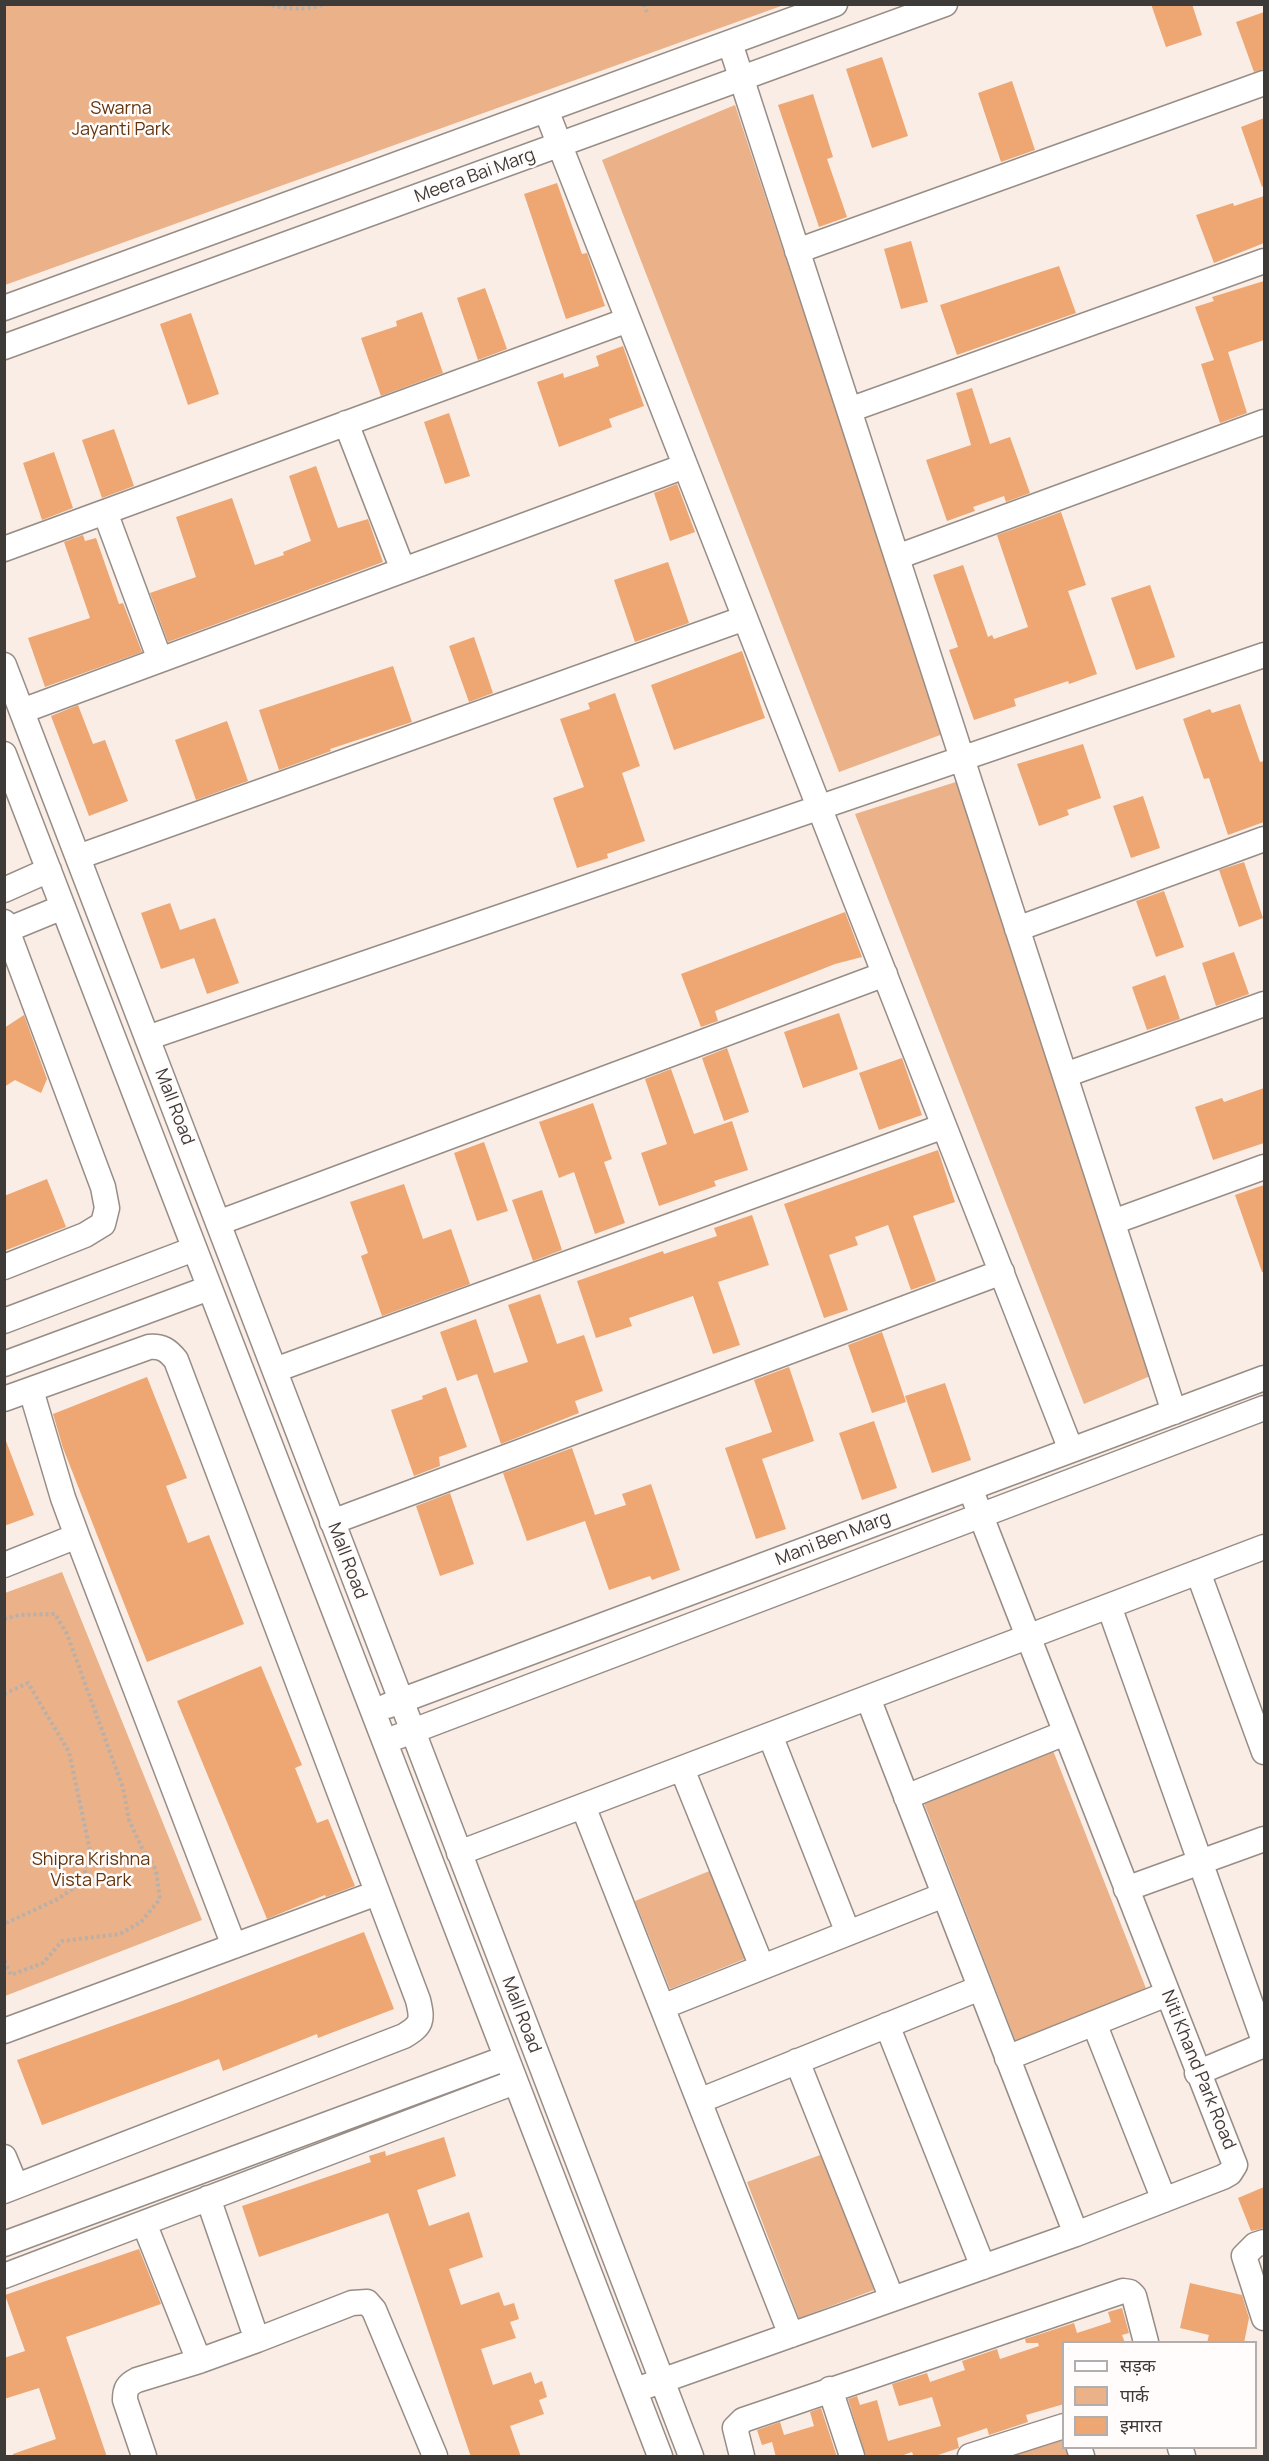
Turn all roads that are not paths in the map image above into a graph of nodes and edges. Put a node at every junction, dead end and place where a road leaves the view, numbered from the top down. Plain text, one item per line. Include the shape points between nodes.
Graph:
1 (835, 4) edge
2 (945, 4) edge
3 (730, 43) junction
4 (741, 79) junction
5 (1264, 83) edge
6 (546, 110) junction
7 (560, 145) junction
8 (797, 251) junction
9 (1264, 261) edge
10 (4, 308) edge
11 (628, 320) junction
12 (4, 347) edge
13 (849, 410) junction
14 (1264, 422) edge
15 (346, 423) junction
16 (686, 466) junction
17 (105, 512) junction
18 (4, 549) edge
19 (897, 557) junction
20 (403, 570) junction
21 (745, 618) junction
22 (1264, 656) edge
23 (160, 660) junction
24 (4, 665) edge
25 (22, 711) junction
26 (4, 754) edge
27 (962, 759) junction
28 (819, 808) junction
29 (1264, 839) edge
30 (78, 857) junction
31 (49, 870) junction
32 (4, 890) edge
33 (63, 907) junction
34 (6, 926) edge
35 (1017, 928) junction
36 (13, 971) edge
37 (885, 974) junction
38 (1264, 1004) edge
39 (147, 1038) junction
40 (1065, 1075) junction
41 (944, 1126) junction
42 (1264, 1167) edge
43 (1113, 1222) junction
44 (218, 1223) junction
45 (194, 1249) junction
46 (4, 1267) edge
47 (1002, 1272) junction
48 (209, 1288) junction
49 (4, 1321) edge
50 (4, 1364) edge
51 (274, 1370) junction
52 (1264, 1378) edge
53 (31, 1390) junction
54 (4, 1399) edge
55 (1264, 1408) edge
56 (1174, 1412) junction
57 (1071, 1450) junction
58 (970, 1488) junction
59 (981, 1516) junction
60 (333, 1522) junction
61 (77, 1536) junction
62 (1264, 1547) edge
63 (4, 1565) edge
64 (1198, 1572) junction
65 (1109, 1606) junction
66 (1028, 1637) junction
67 (868, 1698) junction
68 (401, 1701) junction
69 (372, 1711) junction
70 (413, 1731) junction
71 (1065, 1733) junction
72 (770, 1735) junction
73 (384, 1742) junction
74 (1264, 1752) edge
75 (682, 1768) junction
76 (906, 1797) junction
77 (583, 1806) junction
78 (1264, 1839) edge
79 (459, 1853) junction
80 (1201, 1862) junction
81 (1126, 1889) junction
82 (377, 1893) junction
83 (944, 1895) junction
84 (848, 1933) junction
85 (234, 1946) junction
86 (762, 1967) junction
87 (980, 1988) junction
88 (1167, 1994) junction
89 (662, 2007) junction
90 (1094, 2023) junction
91 (887, 2025) junction
92 (4, 2031) edge
93 (1264, 2041) edge
94 (1264, 2045) edge
95 (506, 2058) junction
96 (1007, 2058) junction
97 (797, 2061) junction
98 (1197, 2073) junction
99 (515, 2082) junction
100 (699, 2101) junction
101 (4, 2157) edge
102 (10, 2189) edge
103 (208, 2198) junction
104 (1164, 2200) junction
105 (144, 2223) junction
106 (1076, 2234) junction
107 (1264, 2242) edge
108 (4, 2244) edge
109 (983, 2267) junction
110 (4, 2276) edge
111 (892, 2299) junction
112 (1264, 2318) edge
113 (791, 2335) junction
114 (257, 2340) junction
115 (1145, 2341) edge
116 (200, 2361) junction
117 (662, 2380) junction
118 (830, 2389) junction
119 (634, 2390) junction
120 (1062, 2427) edge
121 (144, 2457) edge
122 (435, 2457) edge
123 (660, 2457) edge
124 (691, 2457) edge
125 (742, 2457) edge
126 (852, 2457) edge
127 (970, 2457) edge

1 - 3 street, Meera Bai Marg
2 - 4 street, Meera Bai Marg
3 - 4 street
3 - 6 street, Meera Bai Marg
4 - 7 street, Meera Bai Marg
4 - 8 street
5 - 8 street
6 - 7 street
6 - 10 street, Meera Bai Marg
7 - 11 street
7 - 12 street, Meera Bai Marg
8 - 13 street
9 - 13 street
11 - 15 street
11 - 16 street
13 - 19 street
14 - 19 street
15 - 17 street
15 - 20 street
16 - 20 street
16 - 21 street
17 - 18 street
17 - 23 street
19 - 27 street
20 - 23 street
21 - 28 street
21 - 30 street
22 - 27 street
23 - 25 street
24 - 25 street, Mall Road
25 - 30 street, Mall Road
26 - 31 street, Mall Road
27 - 28 street
27 - 35 street
28 - 37 street
28 - 39 street
29 - 35 street
30 - 39 street, Mall Road
31 - 32 street
31 - 33 street, Mall Road
33 - 34 street
33 - 45 street, Mall Road
34 - 36 street
35 - 40 street
36 - 46 street via 103,1187 107,1208 103,1224 85,1235
37 - 41 street
37 - 44 street
38 - 40 street
39 - 44 street, Mall Road
40 - 43 street
41 - 47 street
41 - 51 street
42 - 43 street
43 - 56 street
44 - 51 street, Mall Road
45 - 48 street, Mall Road
45 - 49 street
47 - 57 street
47 - 60 street
48 - 50 street
48 - 69 street, Mall Road
51 - 60 street, Mall Road
52 - 56 street, Mani Ben Marg
53 - 54 street
53 - 61 street
53 - 82 street via 149,1347 159,1346 176,1360
55 - 59 street, Mani Ben Marg
56 - 57 street, Mani Ben Marg
57 - 58 street, Mani Ben Marg
58 - 59 street, Niti Khand Park Road
58 - 68 street, Mani Ben Marg
59 - 66 street, Niti Khand Park Road
59 - 70 street, Mani Ben Marg
60 - 68 street, Mall Road
61 - 63 street
61 - 85 street
62 - 64 street
64 - 65 street
64 - 74 street
65 - 66 street
65 - 80 street
66 - 67 street
66 - 71 street, Niti Khand Park Road
67 - 72 street
67 - 76 street
68 - 69 street, Mani Ben Marg
68 - 70 street, Mall Road
69 - 73 street, Mall Road
70 - 73 street, Mani Ben Marg
70 - 79 street, Mall Road
71 - 76 street
71 - 81 street, Niti Khand Park Road
72 - 75 street
72 - 84 street
73 - 95 street, Mall Road
75 - 77 street
75 - 86 street
76 - 83 street
77 - 79 street
77 - 89 street
78 - 80 street
79 - 117 street, Mall Road
80 - 81 street
80 - 93 street
81 - 88 street, Niti Khand Park Road
82 - 85 street
82 - 102 street via 418,2001 422,2016 417,2028
83 - 84 street
83 - 87 street
84 - 86 street
85 - 92 street
86 - 89 street
87 - 91 street
87 - 96 street
88 - 90 street
88 - 98 street, Niti Khand Park Road
89 - 100 street
90 - 96 street
90 - 104 street
91 - 97 street
91 - 109 street
94 - 98 street
95 - 99 street, Mall Road
95 - 108 street
96 - 106 street
97 - 100 street
97 - 111 street
98 - 104 street, Niti Khand Park Road via 1235,2165 1223,2177
99 - 103 street
99 - 119 street, Mall Road
100 - 113 street
101 - 102 street
103 - 105 street
103 - 114 street
104 - 106 street, Niti Khand Park Road
105 - 110 street
105 - 116 street
106 - 109 street, Niti Khand Park Road
107 - 112 street via 1244,2256
109 - 111 street, Niti Khand Park Road
111 - 113 street, Niti Khand Park Road
113 - 117 street, Niti Khand Park Road
114 - 116 street
114 - 122 street via 352,2303 367,2302 374,2310
115 - 118 street via 1134,2296 1123,2291
116 - 121 street via 137,2380 125,2391
117 - 119 street, Niti Khand Park Road
117 - 124 street, Mall Road
118 - 125 street via 737,2423 735,2436
118 - 126 street
119 - 123 street, Mall Road
120 - 127 street

